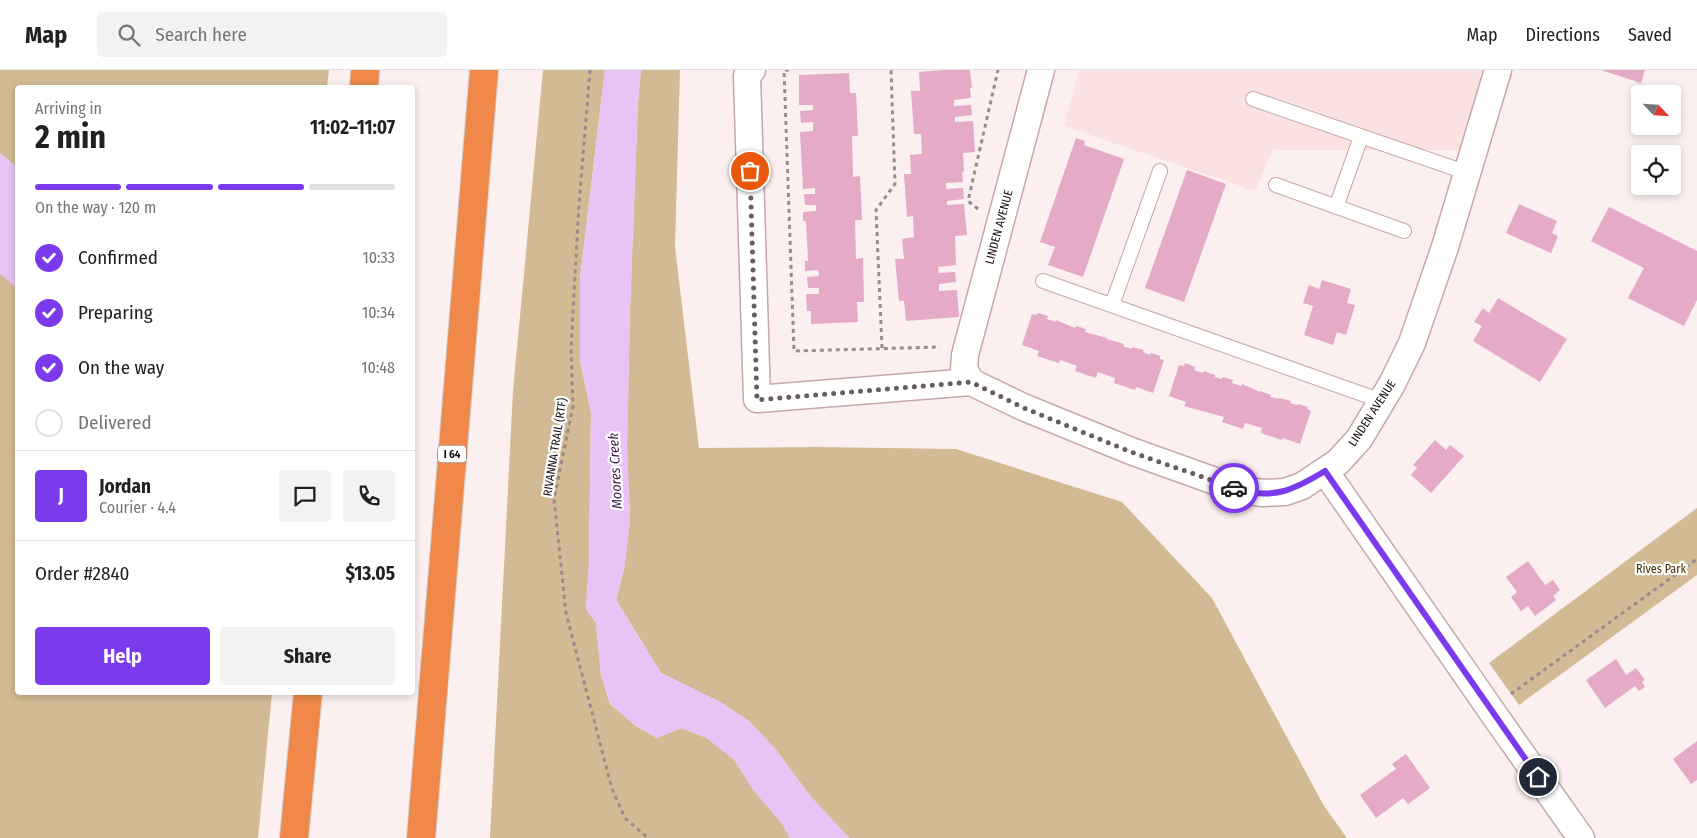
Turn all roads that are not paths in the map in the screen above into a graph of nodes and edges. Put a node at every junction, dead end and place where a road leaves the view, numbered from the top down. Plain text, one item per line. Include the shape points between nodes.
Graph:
1 (365, 70) edge
2 (484, 70) edge
3 (752, 70) edge
4 (1041, 70) edge
5 (1498, 70) edge
6 (364, 85) edge
7 (1253, 99) dead end
8 (1361, 137) junction
9 (1160, 171) dead end
10 (1468, 173) junction
11 (1276, 185) dead end
12 (1336, 207) junction
13 (1404, 231) dead end
14 (1042, 281) dead end
15 (1112, 305) junction
16 (971, 382) junction
17 (1382, 401) junction
18 (1325, 471) junction
19 (308, 695) edge
20 (294, 838) edge
21 (421, 838) edge
22 (1581, 838) edge

1 - 6 highway
2 - 21 highway, I 64
3 - 16 street via 747,76 757,400
4 - 16 street, LINDEN AVENUE via 965,355 964,369
5 - 10 street, LINDEN AVENUE
7 - 8 lane
8 - 10 lane
8 - 12 lane
9 - 15 lane
10 - 17 street, LINDEN AVENUE via 1412,343
11 - 12 lane
12 - 13 lane
14 - 15 lane
15 - 17 lane
16 - 18 street, LINDEN AVENUE via 1024,408 1131,452 1240,490 1263,494 1286,492
17 - 18 street, LINDEN AVENUE via 1359,439
18 - 22 street
19 - 20 highway

